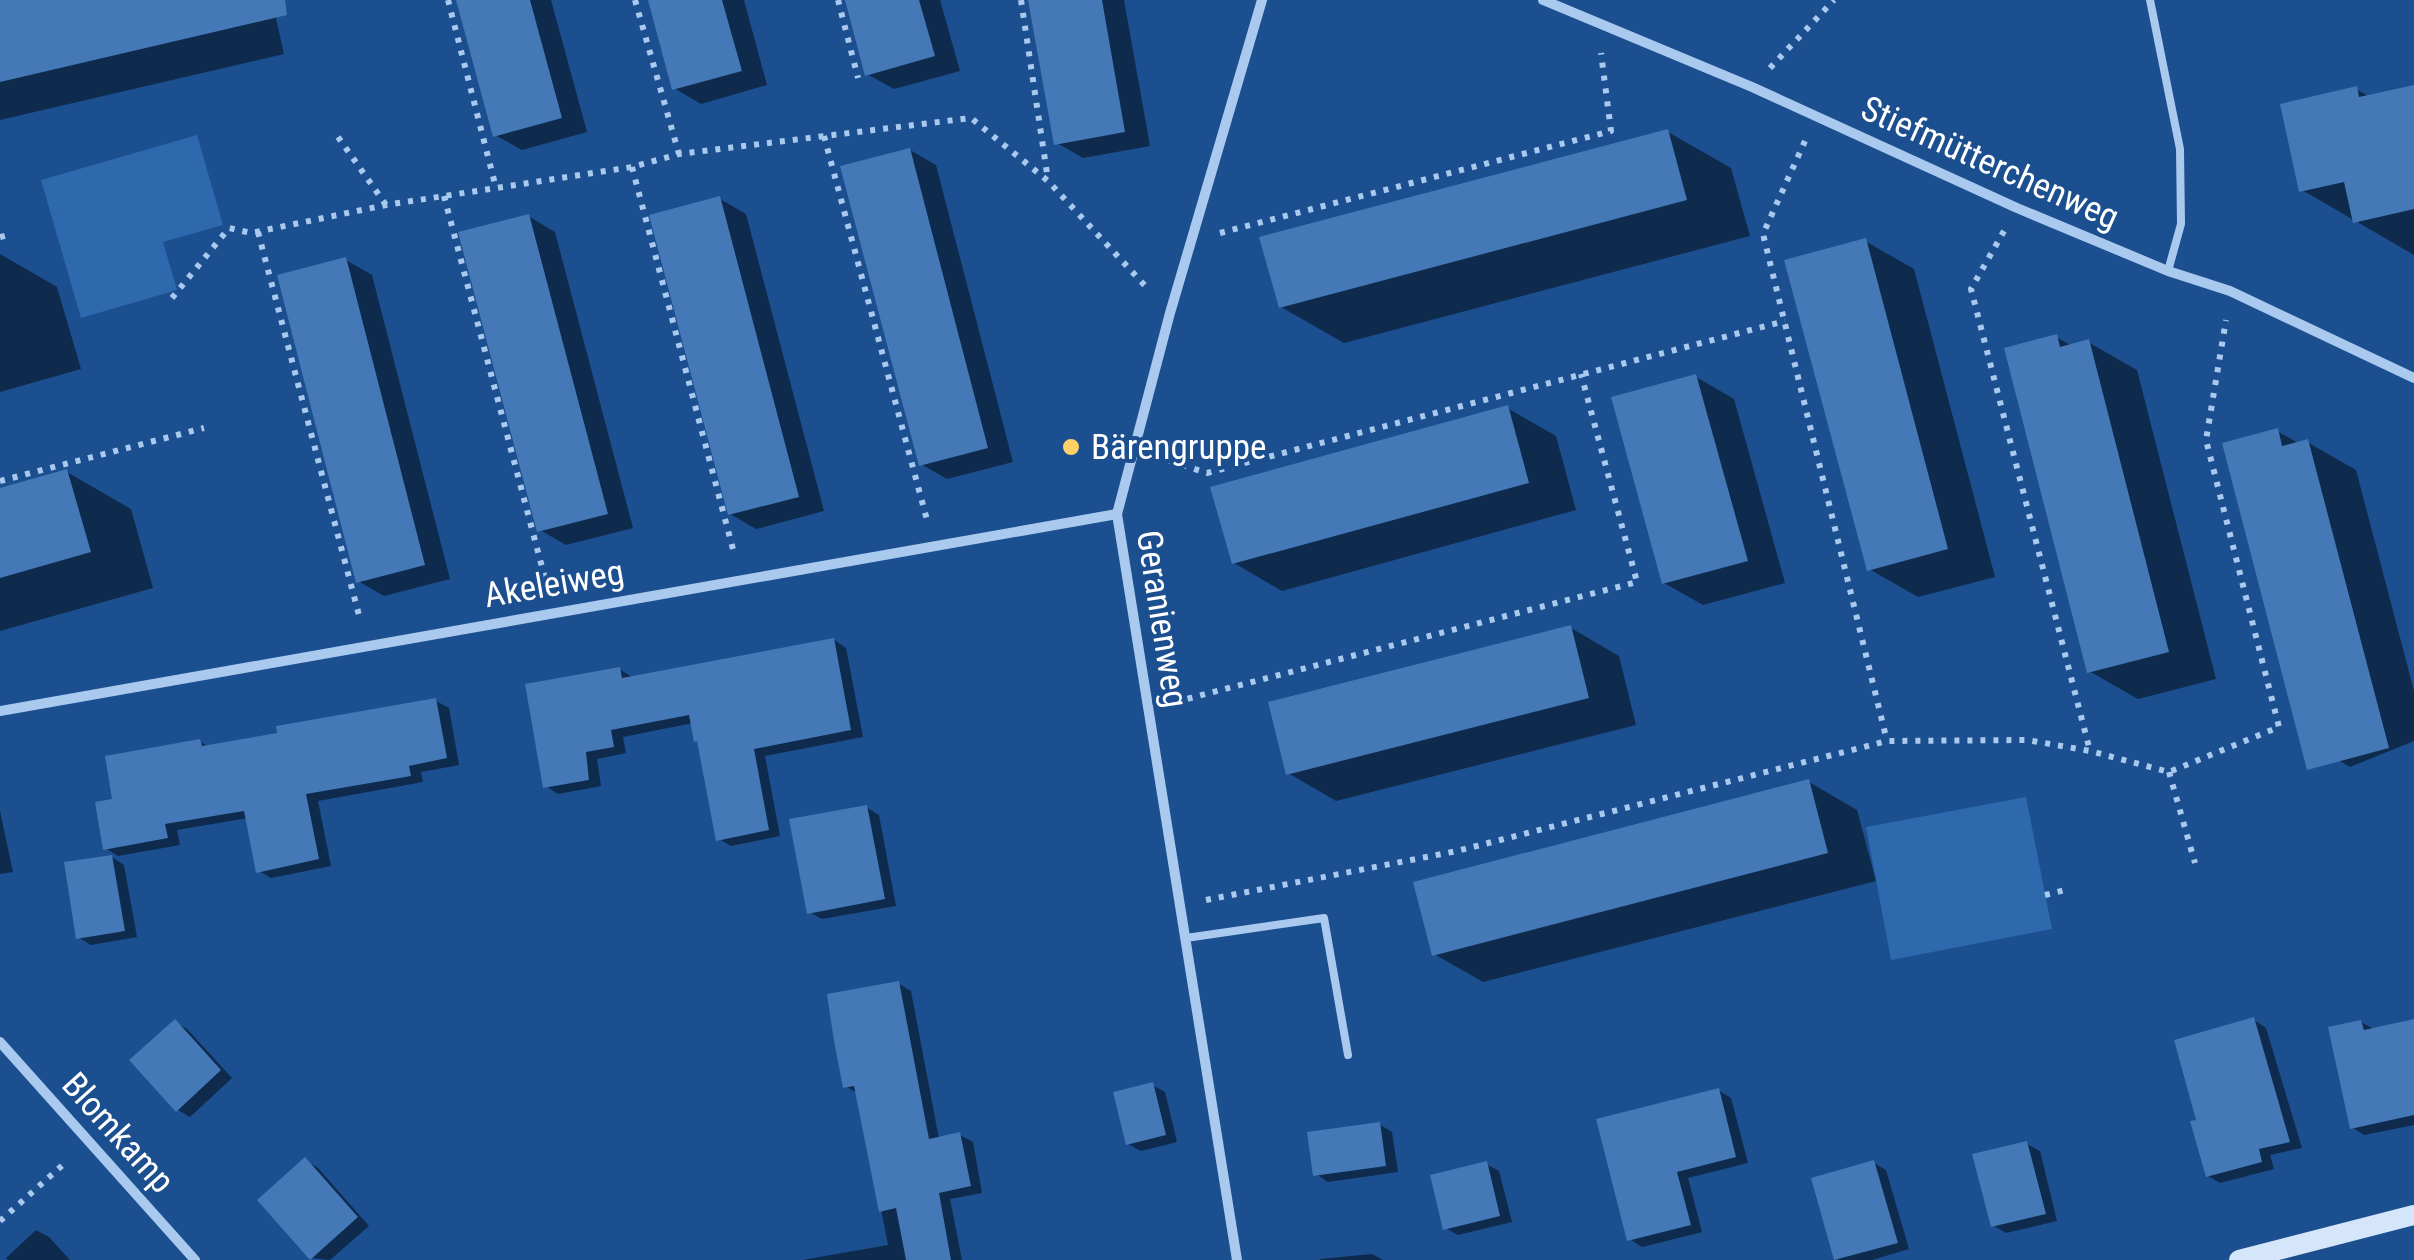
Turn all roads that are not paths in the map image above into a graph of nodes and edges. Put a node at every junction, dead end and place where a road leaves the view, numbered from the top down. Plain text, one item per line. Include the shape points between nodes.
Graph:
1 (1262, 0) edge
2 (1543, 0) edge
3 (2150, 0) edge
4 (2168, 271) junction
5 (2414, 378) edge
6 (1117, 514) junction
7 (0, 711) edge
8 (1186, 938) junction
9 (0, 1042) edge
10 (1348, 1055) dead end
11 (2414, 1215) edge
12 (195, 1260) edge
13 (1237, 1260) edge
14 (2239, 1260) edge

1 - 6 street, Geranienweg
2 - 4 street, Stiefmütterchenweg
3 - 4 lane via 2180,148 2181,224
4 - 5 street, Stiefmütterchenweg via 2230,291
6 - 7 street, Akeleiweg
6 - 8 street, Geranienweg
8 - 10 lane via 1324,918
8 - 13 street, Geranienweg
9 - 12 street, Blomkamp
11 - 14 street

